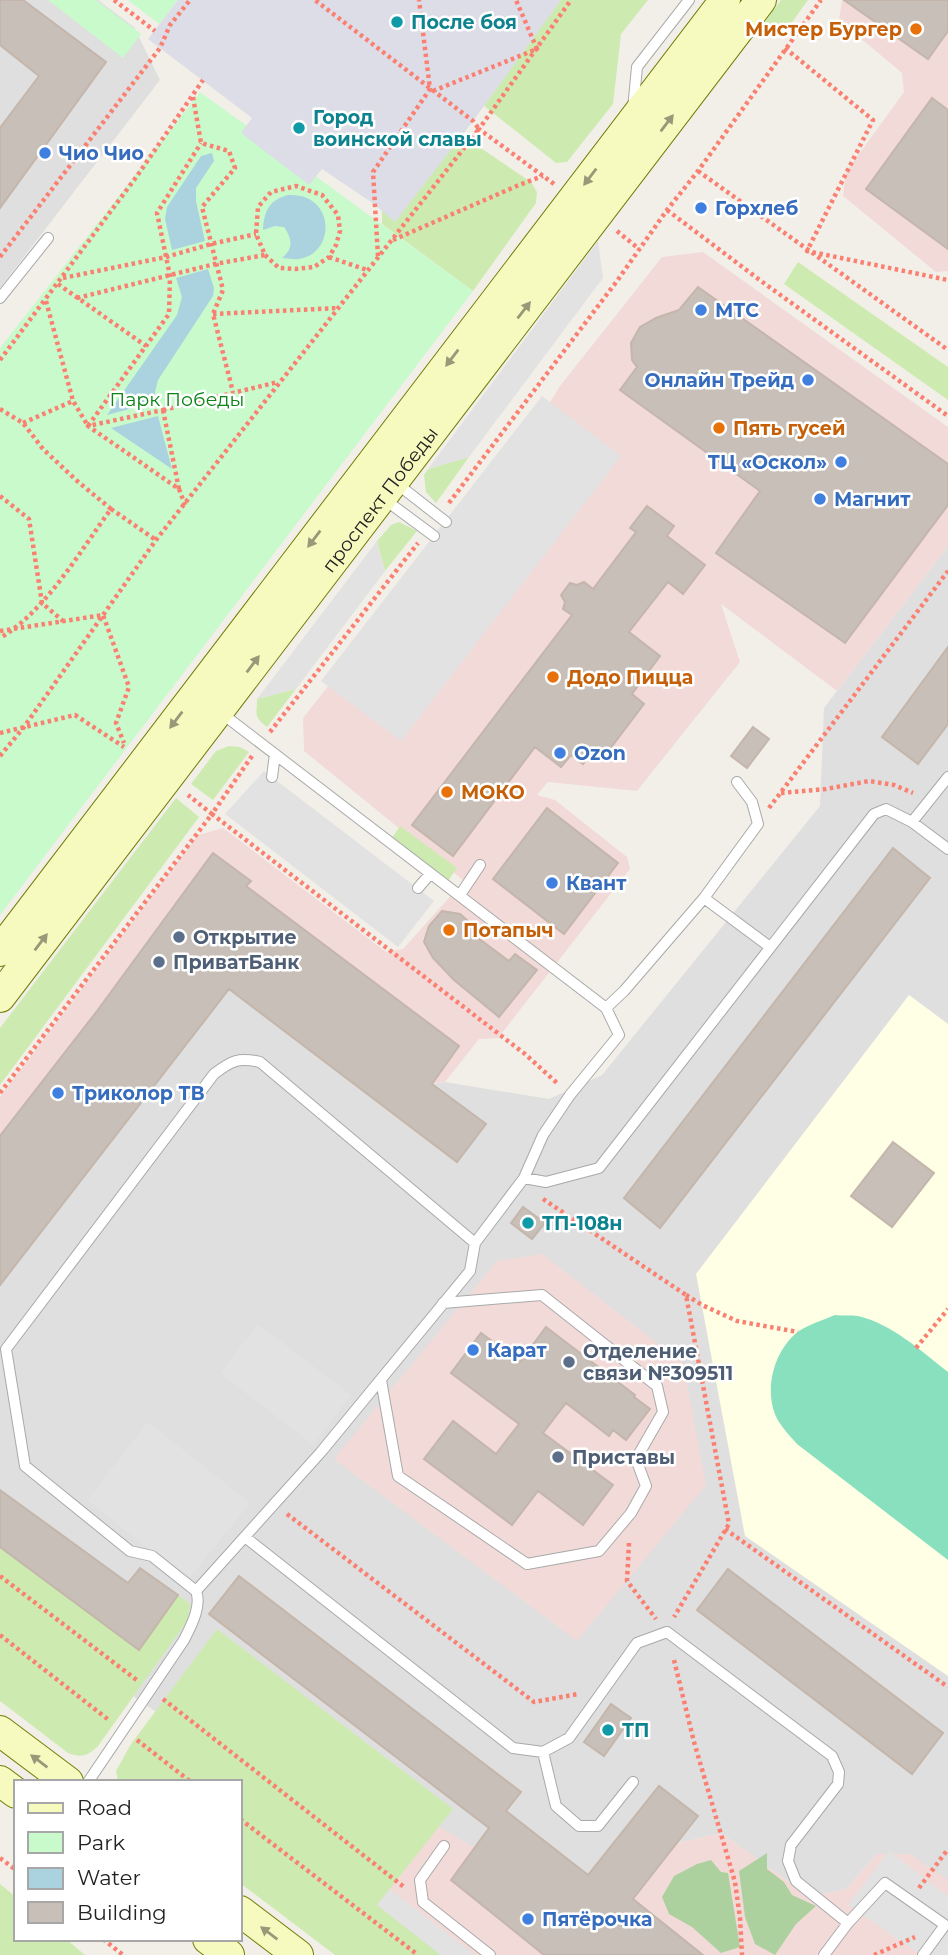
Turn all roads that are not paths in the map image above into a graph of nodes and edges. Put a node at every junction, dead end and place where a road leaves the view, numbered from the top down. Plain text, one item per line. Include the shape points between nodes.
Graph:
1 (689, 0) edge
2 (725, 0) edge
3 (761, 0) edge
4 (631, 123) junction
5 (48, 238) dead end
6 (0, 298) edge
7 (387, 489) junction
8 (443, 519) road end
9 (431, 534) road end
10 (218, 710) junction
11 (275, 754) junction
12 (272, 777) dead end
13 (948, 778) edge
14 (737, 782) dead end
15 (912, 822) junction
16 (948, 849) edge
17 (480, 865) dead end
18 (430, 874) junction
19 (418, 888) dead end
20 (460, 895) junction
21 (704, 898) junction
22 (770, 947) junction
23 (0, 951) edge
24 (0, 997) edge
25 (606, 1007) junction
26 (524, 1178) junction
27 (475, 1243) junction
28 (443, 1303) junction
29 (381, 1380) junction
30 (245, 1536) junction
31 (195, 1591) junction
32 (4, 1741) edge
33 (543, 1752) junction
34 (65, 1780) edge
35 (89, 1780) edge
36 (633, 1782) dead end
37 (444, 1846) dead end
38 (242, 1913) edge
39 (848, 1923) junction
40 (211, 1941) edge
41 (229, 1955) edge
42 (298, 1955) edge
43 (490, 1955) edge
44 (824, 1955) edge
45 (923, 1955) edge

1 - 4 lane via 637,67
2 - 4 main road, проспект Победы
7 -> 3 main road, проспект Победы
4 -> 23 main road, проспект Победы
5 - 6 lane
7 - 8 lane
7 - 9 lane
10 -> 7 main road, проспект Победы
10 - 11 lane
24 -> 10 main road, проспект Победы
11 - 12 lane
11 - 18 lane
13 - 15 lane
14 - 21 lane via 752,802 758,824
15 - 16 lane
15 - 22 lane via 886,809 874,814
17 - 20 lane
18 - 19 lane
18 - 20 lane
20 - 25 lane
21 - 22 lane
21 - 25 lane
22 - 26 lane via 599,1168 546,1182
25 - 26 lane via 619,1035 543,1135
26 - 27 lane
27 - 28 lane via 470,1271
27 - 31 lane via 260,1062 231,1062 214,1074 6,1349 25,1466 130,1551 152,1556
28 - 29 lane
28 - 29 lane via 542,1295 657,1386 663,1412 636,1459 646,1486 631,1513 600,1551 527,1564 398,1476
29 - 30 lane
30 - 31 lane
30 - 33 lane via 513,1748
31 - 35 lane via 194,1621 184,1640
34 -> 32 main road
33 - 36 lane via 556,1806 579,1826 598,1826
33 - 39 lane via 569,1738 637,1643 667,1632 832,1756 838,1784 791,1845 788,1861 796,1881
37 - 43 lane via 420,1880 423,1902
42 -> 38 main road
39 - 44 lane
39 - 45 lane via 885,1883 945,1925
40 - 41 main road

